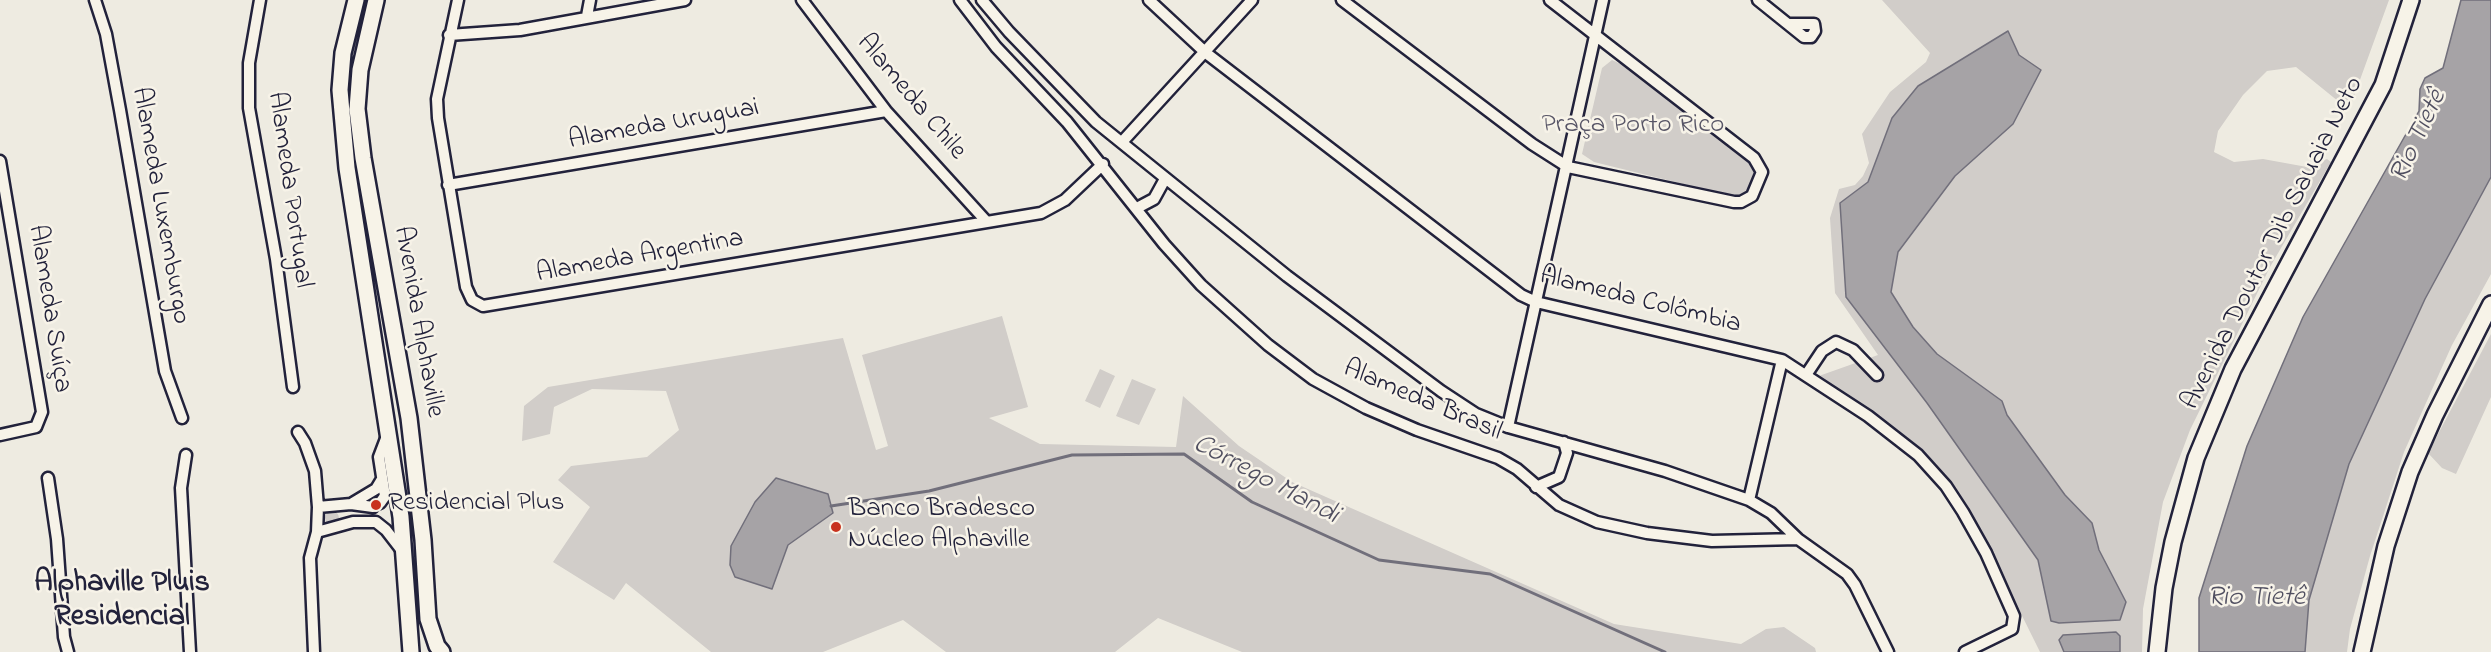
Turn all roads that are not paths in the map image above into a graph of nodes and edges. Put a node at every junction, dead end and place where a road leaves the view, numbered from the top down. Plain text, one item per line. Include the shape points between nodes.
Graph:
1 (95, 0) edge
2 (260, 0) edge
3 (356, 0) edge
4 (376, 0) edge
5 (458, 0) edge
6 (590, 0) edge
7 (684, 0) edge
8 (802, 0) edge
9 (960, 0) edge
10 (982, 0) edge
11 (1149, 0) edge
12 (1252, 0) edge
13 (1342, 0) edge
14 (1550, 0) edge
15 (1604, 0) edge
16 (1758, 0) edge
17 (2411, 0) edge
18 (587, 16) junction
19 (1788, 24) dead end
20 (449, 35) junction
21 (1597, 35) junction
22 (1206, 53) junction
23 (1080, 107) junction
24 (886, 111) junction
25 (1067, 122) junction
26 (1122, 142) junction
27 (0, 160) edge
28 (1103, 164) junction
29 (1568, 167) junction
30 (1165, 179) junction
31 (448, 185) junction
32 (1137, 208) junction
33 (986, 221) junction
34 (1536, 302) junction
35 (2491, 304) edge
36 (1782, 360) junction
37 (1806, 375) junction
38 (1877, 375) dead end
39 (293, 387) dead end
40 (182, 418) dead end
41 (1508, 427) junction
42 (298, 432) dead end
43 (0, 435) edge
44 (387, 436) junction
45 (412, 437) junction
46 (1564, 442) junction
47 (186, 455) dead end
48 (48, 478) dead end
49 (382, 479) junction
50 (1536, 488) junction
51 (1749, 500) junction
52 (349, 505) junction
53 (318, 507) junction
54 (348, 524) junction
55 (316, 532) junction
56 (1798, 539) junction
57 (404, 552) junction
58 (64, 637) junction
59 (59, 652) edge
60 (68, 652) edge
61 (190, 652) edge
62 (314, 652) edge
63 (411, 652) edge
64 (442, 652) edge
65 (1888, 652) edge
66 (1965, 652) edge
67 (2157, 652) edge
68 (2362, 652) edge

1 - 40 street, Alameda Luxemburgo via 106,34 165,370
2 - 39 street, Alameda Portugal via 249,63 249,108 276,259
3 - 44 main road, Avenida Alphaville via 343,53 340,90 347,168
4 - 45 main road, Avenida Alphaville via 360,70 357,109
5 - 20 street, Alameda Argentina
6 - 18 street
7 - 18 street
8 - 24 street, Alameda Chile
9 - 25 street, Alameda Brasil via 996,47
10 - 23 street, Alameda Brasil
11 - 22 street, Alameda Colômbia
12 - 22 street
13 - 29 street
14 - 21 street
15 - 21 street
16 - 19 street
17 - 67 main road, Avenida Doutor Dib Sauaia Neto via 2383,85 2233,369 2196,458 2173,542
18 - 20 street via 520,30
20 - 31 street, Alameda Argentina via 437,99
21 - 29 street
21 - 29 street via 1761,165 1762,172 1752,196 1734,202
22 - 26 street
22 - 34 street, Alameda Colômbia via 1462,252
23 - 25 street
23 - 26 street, Alameda Brasil
24 - 31 street, Alameda Uruguai
24 - 33 street, Alameda Chile
25 - 28 street, Alameda Brasil
26 - 30 street, Alameda Brasil
27 - 43 street, Alameda Suíça via 42,412 36,427
28 - 32 street, Alameda Brasil
28 - 33 street, Alameda Argentina via 1065,200 1041,213
29 - 34 street
30 - 32 street via 1154,199
30 - 41 street, Alameda Brasil via 1441,392 1476,414
31 - 33 street, Alameda Argentina via 466,287 475,303 483,306
32 - 50 street, Alameda Brasil via 1202,285 1268,345 1313,379 1397,421 1498,458 1517,469
34 - 36 street, Alameda Colômbia
34 - 41 street
35 - 68 main road via 2410,472 2386,546
36 - 37 street, Alameda Colômbia
36 - 51 street
37 - 38 street via 1822,351 1836,342 1853,350
37 - 66 street, Alameda Colômbia via 1917,455 1946,486 1986,553 2014,616 2012,629
41 - 46 street, Alameda Brasil
42 - 53 street via 315,471
44 - 45 main road via 398,432
44 - 49 street via 379,457
44 - 57 main road, Avenida Alphaville
45 - 64 main road, Avenida Alphaville via 428,619
46 - 50 street via 1567,453 1559,477
46 - 51 street, Alameda Brasil
47 - 61 street via 180,488
48 - 58 street
49 - 52 street via 372,492
49 - 52 street via 384,496 376,505
50 - 56 street, Alameda Brasil via 1559,505 1597,522 1647,533 1712,541
51 - 56 street, Alameda Brasil via 1771,513
52 - 53 street
52 - 54 street
53 - 55 street
54 - 55 street
54 - 57 street via 376,522
55 - 62 street via 310,558
56 - 65 street, Alameda Brasil via 1847,574
57 - 63 main road, Avenida Alphaville
58 - 59 street
58 - 60 street

